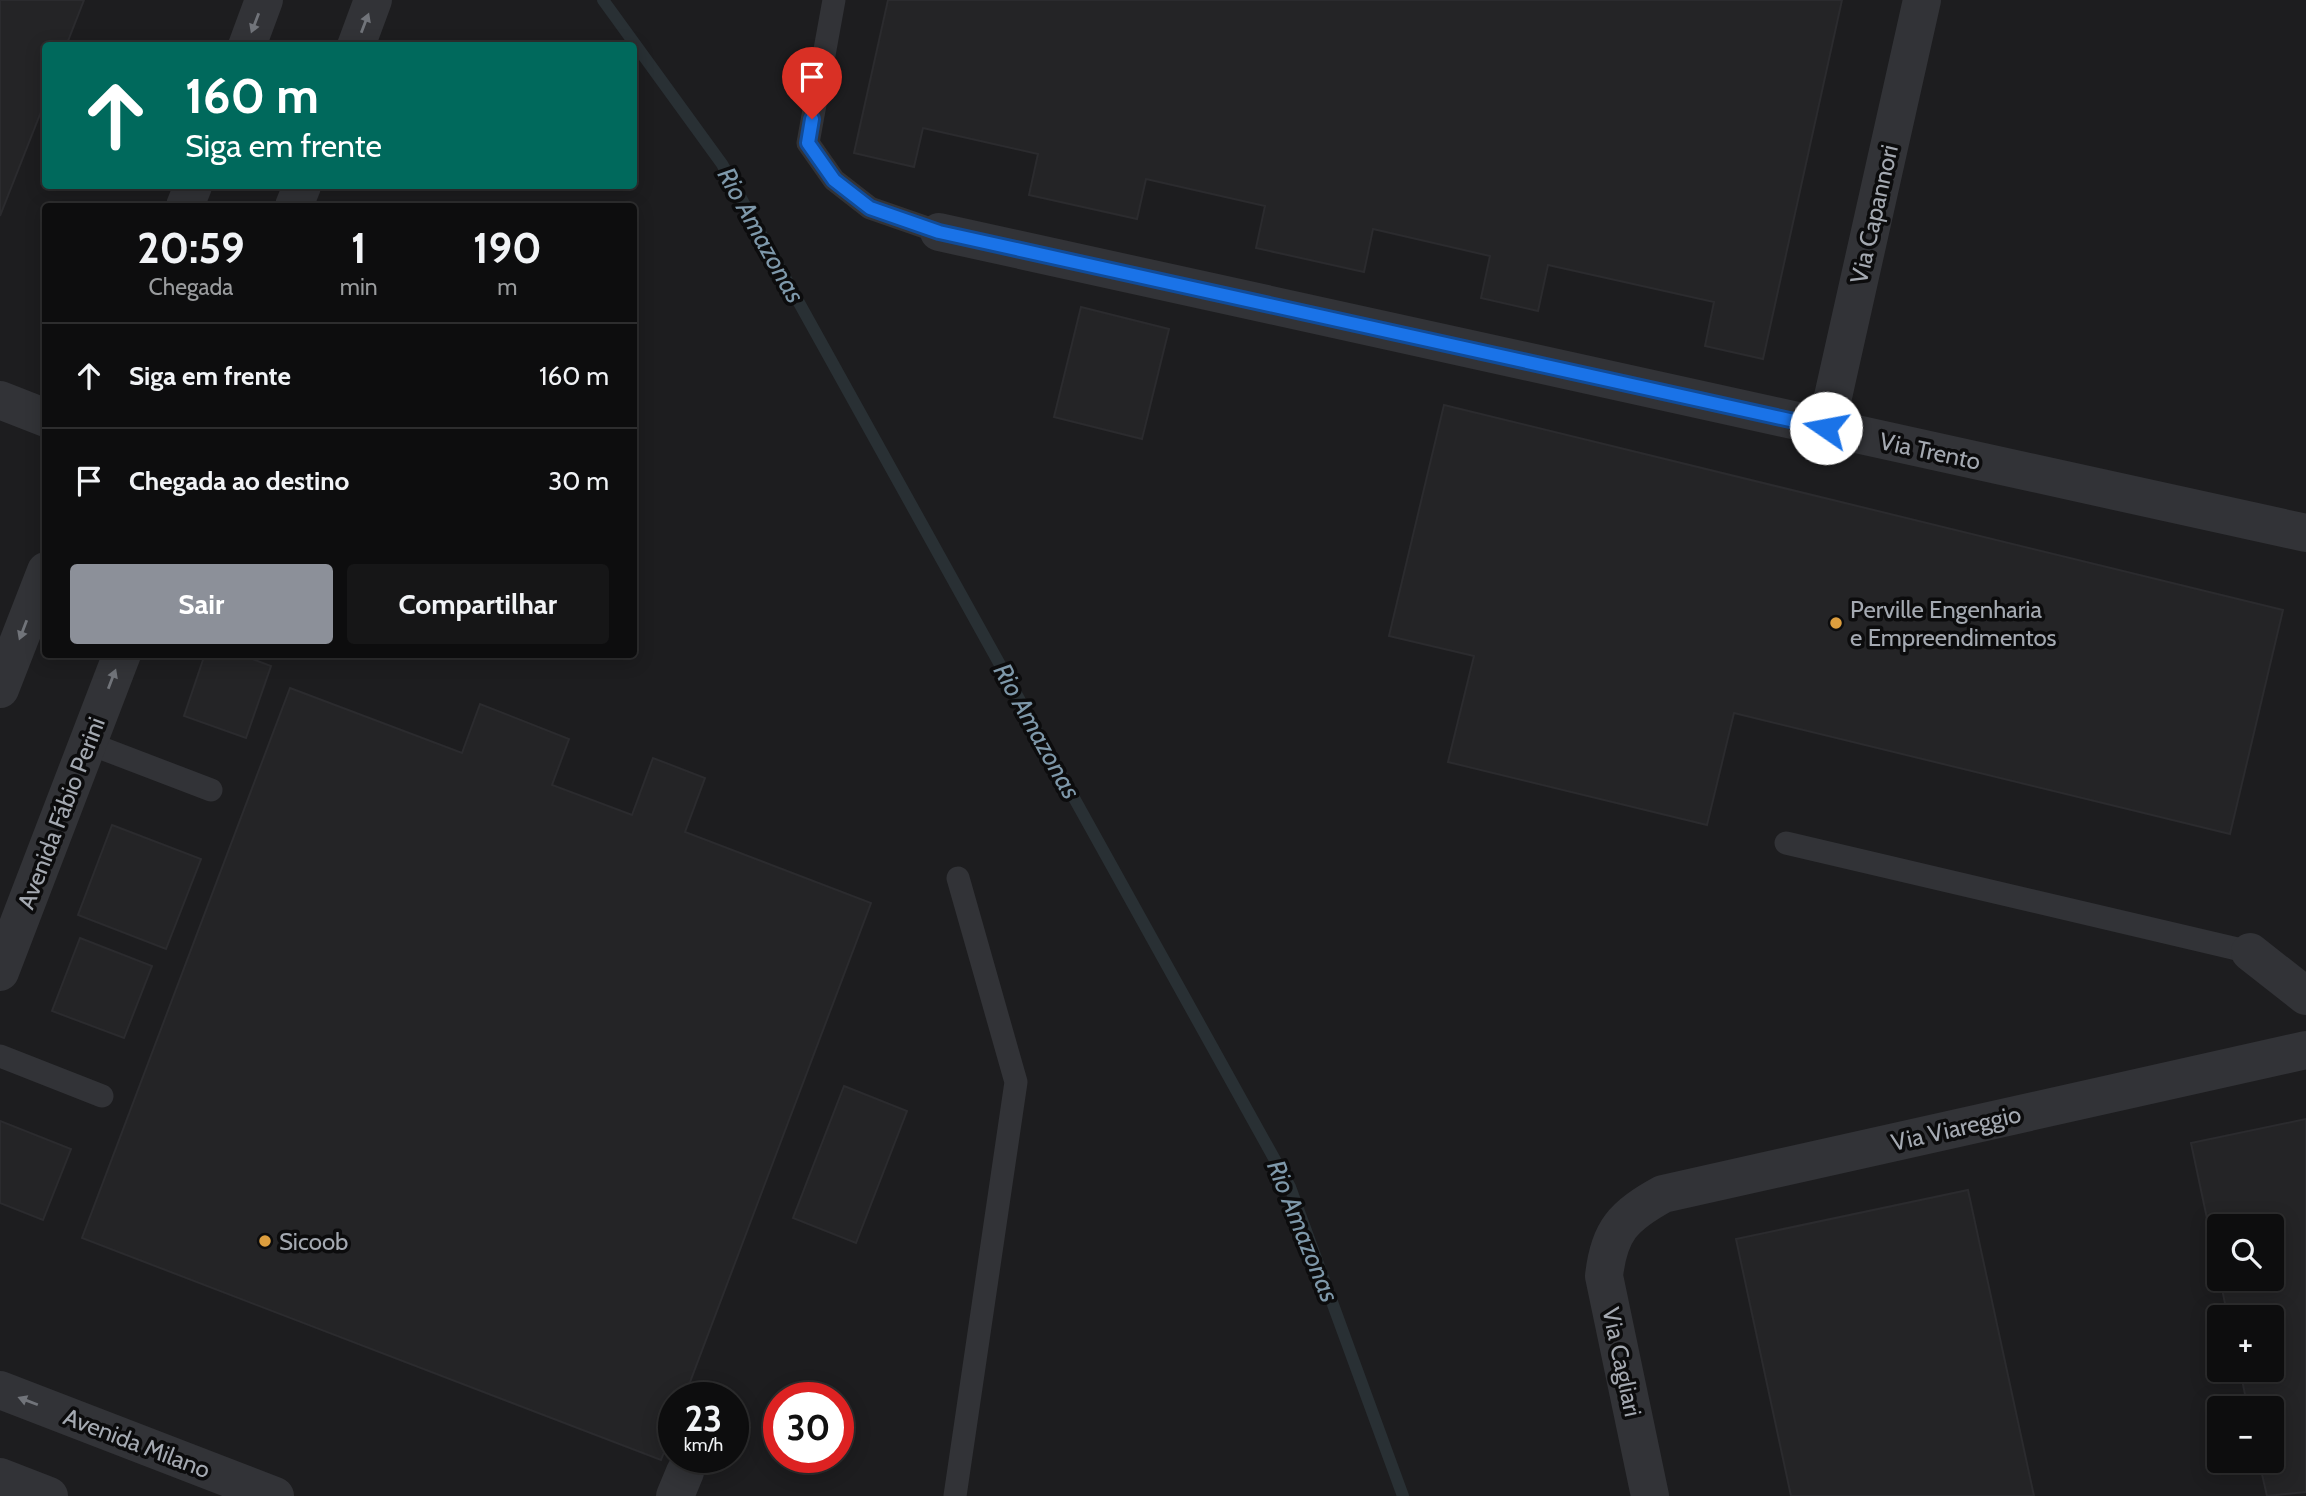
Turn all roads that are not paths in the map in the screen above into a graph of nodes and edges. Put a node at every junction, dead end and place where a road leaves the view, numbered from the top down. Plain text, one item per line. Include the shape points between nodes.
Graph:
1 (264, 0) edge
2 (373, 0) edge
3 (834, 0) edge
4 (1922, 0) edge
5 (248, 42) edge
6 (357, 42) edge
7 (939, 232) joint
8 (0, 400) edge
9 (42, 416) edge
10 (1826, 428) junction
11 (2306, 533) edge
12 (42, 581) edge
13 (120, 658) edge
14 (0, 690) edge
15 (88, 743) junction
16 (211, 790) dead end
17 (1786, 843) dead end
18 (958, 878) dead end
19 (2250, 952) junction
20 (2306, 963) edge
21 (0, 972) edge
22 (2306, 996) edge
23 (2306, 1050) edge
24 (0, 1056) edge
25 (102, 1096) dead end
26 (1617, 1229) joint
27 (0, 1390) edge
28 (0, 1477) edge
29 (50, 1496) edge
30 (275, 1496) edge
31 (955, 1496) edge
32 (1650, 1496) edge

1 -> 5 street
6 -> 2 street
3 - 7 lane via 808,143 834,180 870,208
4 - 10 street, Via Capannori
7 - 10 street, Via Trento
8 - 9 street
10 - 11 street, Via Trento
12 -> 14 street
15 -> 13 street, Avenida Fábio Perini
15 - 16 lane
15 - 21 street, Avenida Fábio Perini
17 - 19 lane
18 - 31 lane via 1016,1082
19 - 20 street
19 - 22 street
23 - 26 street, Via Viareggio via 1662,1194 1637,1209
24 - 25 lane
26 - 32 street, Via Cagliari via 1607,1250 1604,1276
30 -> 27 street, Avenida Milano
28 - 29 street

